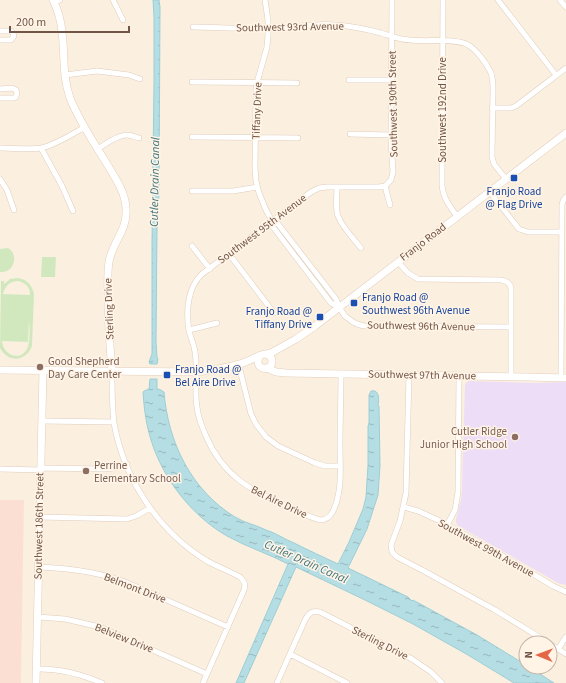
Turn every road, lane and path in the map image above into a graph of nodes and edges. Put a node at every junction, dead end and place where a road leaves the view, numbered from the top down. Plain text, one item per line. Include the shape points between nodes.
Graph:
1 (113, 0) edge
2 (265, 0) edge
3 (392, 0) edge
4 (443, 0) edge
5 (498, 0) edge
6 (560, 0) edge
7 (55, 1) edge
8 (566, 7) edge
9 (123, 20) dead end
10 (193, 27) dead end
11 (268, 28) junction
12 (0, 31) edge
13 (392, 36) junction
14 (0, 40) edge
15 (443, 41) junction
16 (566, 68) edge
17 (65, 75) junction
18 (556, 75) junction
19 (140, 79) dead end
20 (349, 80) dead end
21 (392, 80) junction
22 (192, 82) dead end
23 (257, 83) junction
24 (297, 83) dead end
25 (0, 89) edge
26 (0, 98) edge
27 (492, 108) junction
28 (85, 127) junction
29 (566, 133) edge
30 (350, 134) dead end
31 (391, 135) junction
32 (192, 137) dead end
33 (256, 137) junction
34 (139, 138) dead end
35 (298, 138) dead end
36 (0, 148) edge
37 (41, 148) junction
38 (98, 149) junction
39 (0, 179) edge
40 (506, 179) junction
41 (385, 186) junction
42 (257, 187) junction
43 (337, 187) junction
44 (192, 191) dead end
45 (490, 192) junction
46 (566, 197) edge
47 (390, 205) dead end
48 (14, 210) dead end
49 (73, 211) dead end
50 (457, 216) junction
51 (272, 221) junction
52 (562, 232) junction
53 (192, 246) dead end
54 (361, 248) dead end
55 (229, 254) junction
56 (398, 262) junction
57 (210, 269) junction
58 (339, 307) junction
59 (274, 313) dead end
60 (217, 323) dead end
61 (511, 327) junction
62 (564, 327) edge
63 (189, 330) junction
64 (267, 360) junction
65 (246, 362) junction
66 (238, 364) junction
67 (0, 370) edge
68 (43, 370) junction
69 (112, 371) junction
70 (196, 372) junction
71 (341, 374) junction
72 (408, 375) junction
73 (460, 376) junction
74 (510, 376) junction
75 (563, 378) edge
76 (42, 421) junction
77 (114, 422) junction
78 (126, 464) junction
79 (340, 466) junction
80 (0, 469) edge
81 (41, 469) junction
82 (404, 507) junction
83 (150, 508) junction
84 (39, 517) junction
85 (447, 525) junction
86 (38, 567) junction
87 (566, 592) edge
88 (38, 617) junction
89 (228, 627) junction
90 (536, 635) edge
91 (566, 637) edge
92 (558, 649) joint
93 (290, 654) junction
94 (566, 654) edge
95 (36, 670) junction
96 (207, 674) junction
97 (36, 683) edge
98 (102, 683) edge
99 (203, 683) edge
100 (277, 683) edge
101 (347, 683) edge
102 (442, 683) edge

1 - 9 street
2 - 11 street, Tiffany Drive
3 - 13 street, Southwest 190th Street
4 - 15 street, Southwest 192nd Drive
5 - 18 street
6 - 8 street
7 - 17 street, Sterling Drive via 62,31
10 - 11 street, Southwest 93rd Avenue
11 - 13 street, Southwest 93rd Avenue via 339,25
11 - 23 street, Tiffany Drive via 267,47
12 - 14 street via 11,31 14,36 11,40
13 - 15 street, Southwest 93rd Avenue via 409,40
13 - 21 street, Southwest 190th Street
15 - 27 street, Southwest 93rd Avenue via 470,46 484,61 491,73
15 - 50 street, Southwest 192nd Drive via 442,185 445,200
16 - 18 street
17 - 19 street via 97,71
17 - 28 street, Sterling Drive via 71,98
18 - 27 street via 513,107
20 - 21 street
21 - 31 street, Southwest 190th Street
22 - 23 street
23 - 24 street
23 - 33 street, Tiffany Drive
25 - 26 street via 12,88 17,92 14,98
27 - 40 street via 492,158
28 - 37 street via 55,144
28 - 38 street, Sterling Drive
29 - 40 street, Franjo Road
30 - 31 street
31 - 41 street, Southwest 190th Street via 394,167 391,180
32 - 33 street
33 - 35 street
33 - 42 street, Tiffany Drive
34 - 38 street via 123,135
36 - 37 street
37 - 49 street
38 - 69 street, Sterling Drive via 122,190 126,208 124,225 108,267
39 - 48 street
40 - 45 street, Franjo Road
41 - 43 street, Southwest 95th Avenue
41 - 47 street
42 - 44 street via 233,191
42 - 51 street, Tiffany Drive
43 - 51 street, Southwest 95th Avenue via 313,190
43 - 54 street via 338,216
45 - 50 street, Franjo Road
45 - 52 street via 520,230
46 - 52 street via 562,205
50 - 56 street, Franjo Road
51 - 55 street, Southwest 95th Avenue
51 - 58 street, Tiffany Drive via 278,224 290,239 336,299
52 - 62 street
53 - 57 street
55 - 57 street, Southwest 95th Avenue
55 - 59 street
56 - 58 street, Franjo Road
56 - 61 street via 409,274 420,279 508,282 512,290
57 - 63 street, Southwest 95th Avenue via 197,279 191,290
58 - 61 street, Southwest 96th Avenue via 348,319 360,325
58 - 64 street, Franjo Road via 279,348 277,354
60 - 63 street
61 - 74 street
62 - 75 street
63 - 70 street, Bel Aire Drive
64 - 65 street
64 - 65 street via 257,360 258,365
64 - 71 street, Southwest 97th Avenue via 274,372
65 - 66 street
66 - 70 street
66 - 79 street via 251,414 266,437 278,446 314,463
67 - 68 street
68 - 69 street
68 - 76 street, Southwest 186th Street
69 - 70 street
69 - 77 street, Sterling Drive
70 - 79 street, Bel Aire Drive via 196,402 208,442 221,463 240,481 257,492 323,520 330,516 335,506
71 - 72 street, Southwest 97th Avenue
71 - 79 street
72 - 73 street, Southwest 97th Avenue
72 - 82 street via 407,486
73 - 74 street, Southwest 97th Avenue
73 - 85 street via 458,492 455,510
74 - 75 street, Southwest 97th Avenue
76 - 77 street
76 - 81 street, Southwest 186th Street
77 - 78 street, Sterling Drive
78 - 81 street via 105,469
78 - 83 street, Sterling Drive
80 - 81 street
81 - 84 street, Southwest 186th Street
82 - 85 street, Southwest 99th Avenue
82 - 90 street via 391,545 391,551 397,557
83 - 84 street via 127,519
83 - 89 street, Sterling Drive via 190,549 240,577 244,583 244,590
84 - 86 street, Southwest 186th Street
85 - 87 street, Southwest 99th Avenue
86 - 88 street, Southwest 186th Street
86 - 89 street, Belmont Drive via 77,569 117,579
88 - 95 street, Southwest 186th Street
88 - 96 street, Belview Drive via 65,619 100,627
89 - 96 street
91 - 92 street
92 - 94 street
93 - 100 street
93 - 101 street
93 - 102 street, Sterling Drive via 309,613 320,612 427,669
95 - 97 street, Southwest 186th Street
95 - 98 street via 68,672
96 - 99 street

